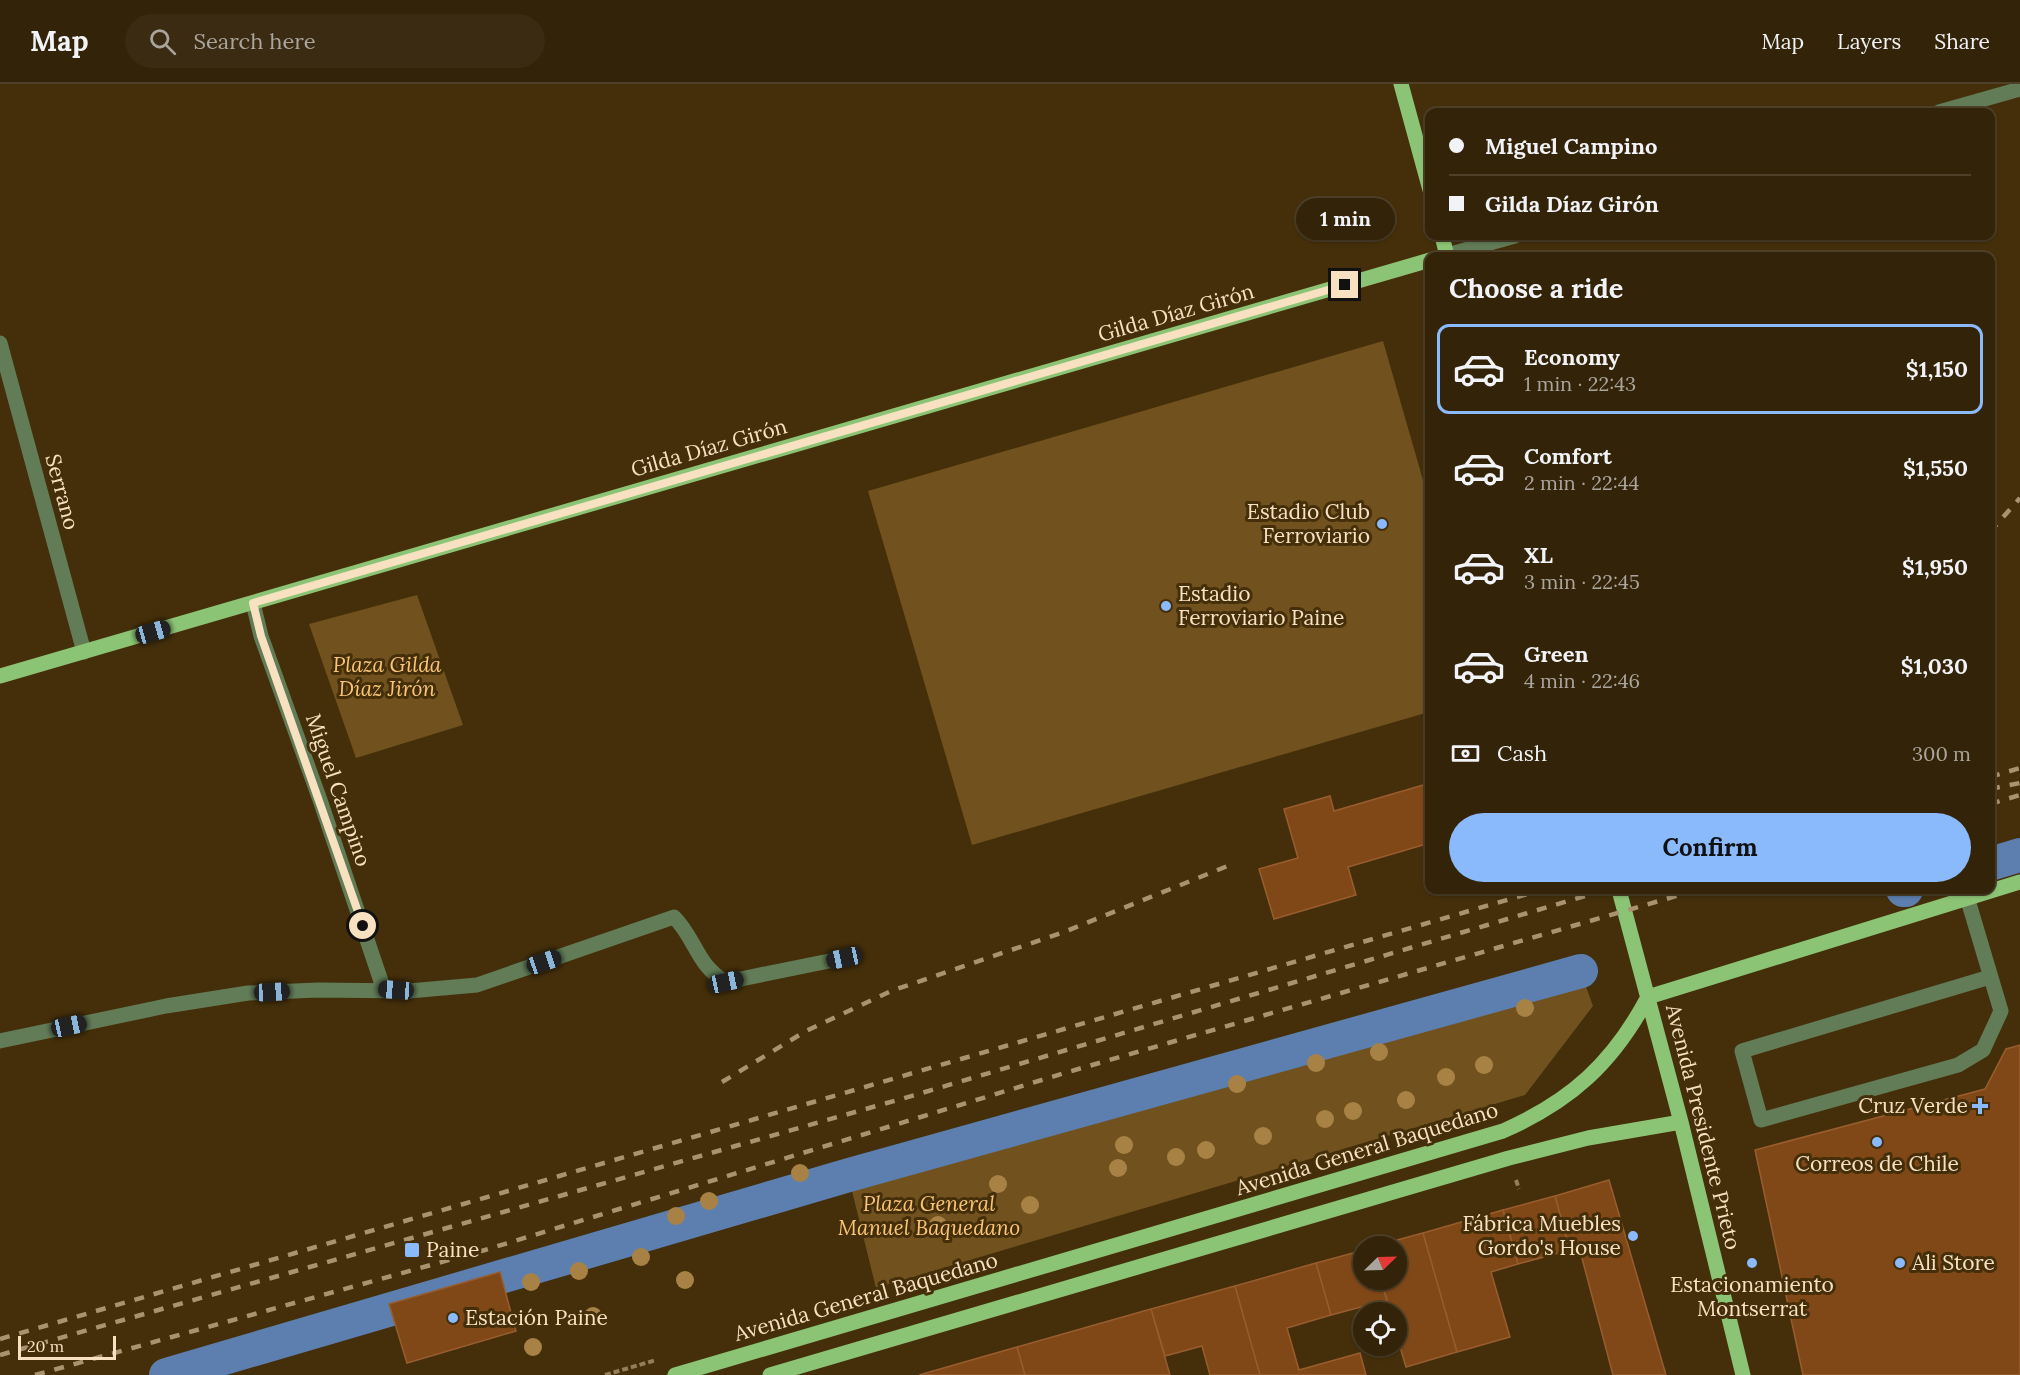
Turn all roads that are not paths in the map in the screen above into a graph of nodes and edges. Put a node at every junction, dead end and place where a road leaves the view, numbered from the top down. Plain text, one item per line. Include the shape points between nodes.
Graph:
1 (1401, 84) edge
2 (2020, 89) edge
3 (1953, 108) edge
4 (1425, 172) edge
5 (1501, 240) edge
6 (1460, 252) edge
7 (1425, 261) edge
8 (0, 343) edge
9 (253, 603) junction
10 (84, 652) junction
11 (0, 676) edge
12 (2020, 882) edge
13 (1995, 889) edge
14 (1620, 894) edge
15 (1978, 894) edge
16 (1967, 897) junction
17 (844, 958) dead end
18 (1990, 977) junction
19 (384, 990) junction
20 (1648, 997) junction
21 (0, 1041) edge
22 (1681, 1122) junction
23 (675, 1375) edge
24 (770, 1375) edge
25 (1743, 1375) edge

1 - 4 main road
2 - 3 street
5 - 6 street
7 - 9 main road, Gilda Díaz Girón
8 - 10 street, Serrano
9 - 10 main road, Gilda Díaz Girón
9 - 19 street, Miguel Campino via 261,636
10 - 11 main road, Gilda Díaz Girón
12 - 13 main road
14 - 20 main road, Avenida Presidente Prieto
15 - 16 main road
16 - 18 street
16 - 20 main road
17 - 19 street via 726,982 706,968 674,917 477,985
18 - 18 street via 1742,1051 1761,1120 1958,1065 1983,1050 2001,1011
19 - 21 street via 248,993
20 - 22 main road, Avenida Presidente Prieto
20 - 23 main road, Avenida General Baquedano via 1634,1023 1597,1071 1553,1106 1503,1131
22 - 24 main road via 1588,1138 1509,1158
22 - 25 main road, Avenida Presidente Prieto

